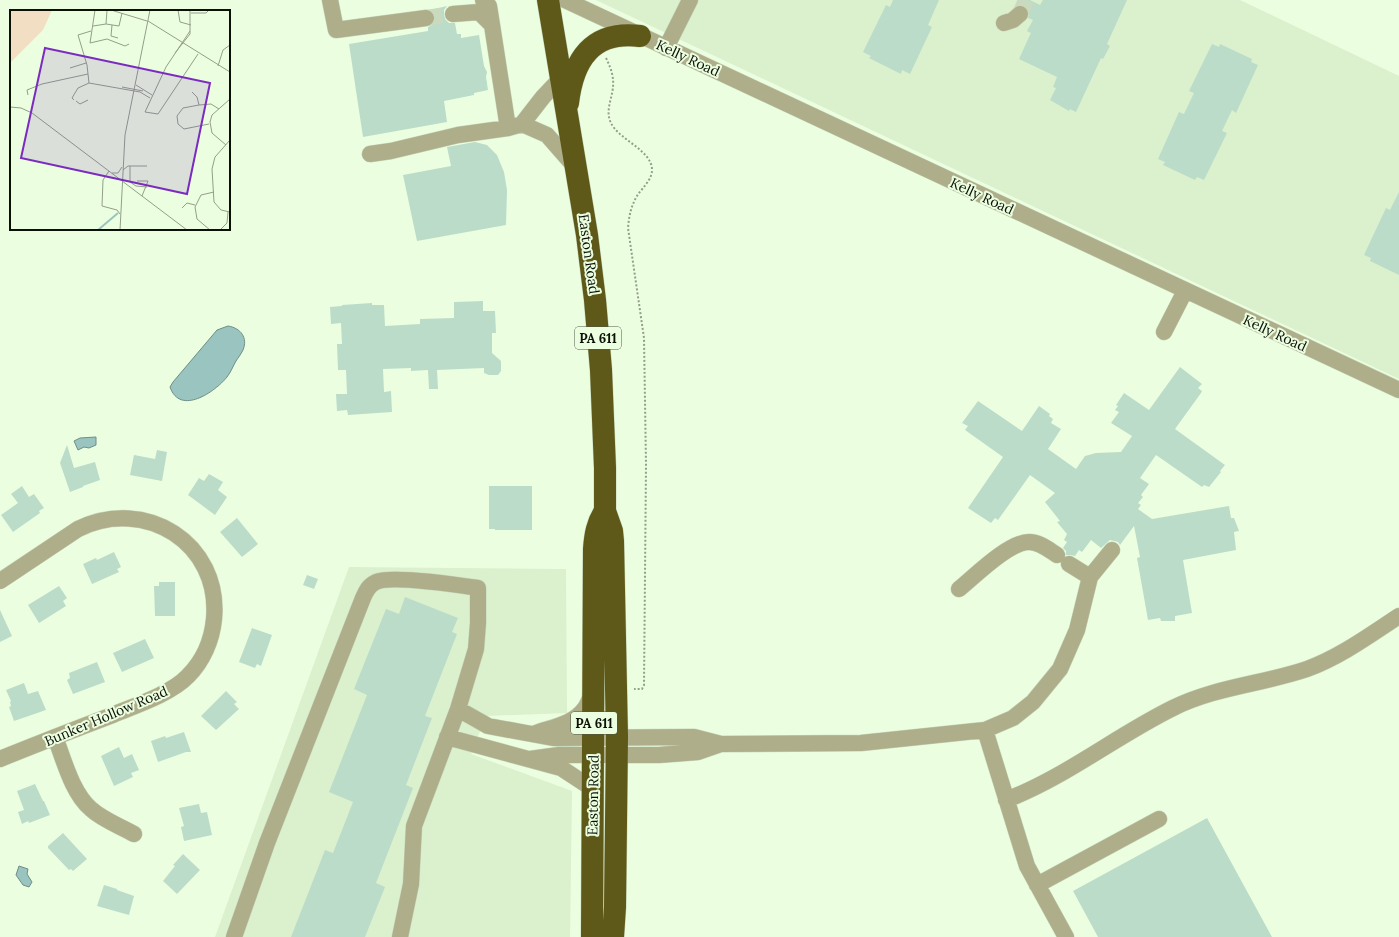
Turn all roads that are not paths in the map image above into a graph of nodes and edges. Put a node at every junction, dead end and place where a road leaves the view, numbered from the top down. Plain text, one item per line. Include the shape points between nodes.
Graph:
1 (330, 0) edge
2 (483, 0) edge
3 (548, 0) edge
4 (565, 0) edge
5 (690, 0) edge
6 (453, 14) tunnel mouth
7 (1020, 14) tunnel mouth
8 (426, 18) tunnel mouth
9 (1004, 23) dead end
10 (492, 25) junction
11 (640, 36) junction
12 (666, 48) junction
13 (560, 79) junction
14 (567, 114) junction
15 (515, 126) junction
16 (370, 154) dead end
17 (575, 167) junction
18 (1185, 291) junction
19 (1164, 332) dead end
20 (1399, 390) edge
21 (605, 511) junction
22 (1112, 550) dead end
23 (1090, 577) junction
24 (0, 581) edge
25 (960, 588) dead end
26 (1399, 616) edge
27 (594, 688) junction
28 (458, 710) junction
29 (985, 730) junction
30 (533, 734) junction
31 (55, 737) junction
32 (448, 737) junction
33 (594, 746) junction
34 (617, 746) junction
35 (0, 759) edge
36 (530, 759) junction
37 (593, 789) junction
38 (1006, 800) junction
39 (1158, 819) dead end
40 (134, 834) dead end
41 (1037, 885) junction
42 (234, 937) edge
43 (400, 937) edge
44 (592, 937) edge
45 (613, 937) edge
46 (1066, 937) edge

1 - 8 street via 336,30
2 - 10 street via 489,6
3 - 13 highway, Easton Road / PA 611
4 - 11 street, Kelly Road
5 - 12 street
6 - 10 street via 479,12
7 - 9 street
10 - 15 street
11 - 12 street, Kelly Road
11 - 14 highway via 611,36 593,45 574,75
12 - 18 street, Kelly Road
13 - 14 highway, Easton Road / PA 611
13 - 15 street
14 - 17 highway, Easton Road / PA 611
15 - 16 street
15 - 17 street via 547,136
17 - 21 highway, Easton Road / PA 611 via 595,300 601,370
18 - 19 street
18 - 20 street, Kelly Road
21 - 27 highway, Easton Road / PA 611 via 595,535
21 - 34 highway, Easton Road / PA 611 via 613,541
22 - 23 street
23 - 25 street via 1043,546 1030,542 1019,543 1007,550
23 - 29 street via 1077,630 1060,669 1033,702 1013,718
24 - 31 street, Bunker Hollow Road via 78,529 113,518 146,521 175,534 198,557 210,580 215,609 213,629 200,661 188,676 168,691
26 - 38 street via 1329,660 1308,669 1230,688 1174,707 1054,778
27 - 30 street via 586,708 577,717
27 - 33 highway, Easton Road / PA 611
28 - 30 street via 488,726
28 - 32 street
28 - 42 street via 476,649 478,588 399,579 385,579 370,586 321,703
29 - 34 street via 861,743 721,744 698,752 659,755
29 - 38 street
30 - 33 street
31 - 35 street, Bunker Hollow Road
31 - 40 street via 75,790 82,800 101,816
32 - 36 street
32 - 43 street via 414,826 411,884
33 - 34 street
33 - 36 street
33 - 37 highway, Easton Road / PA 611
34 - 45 highway, Easton Road / PA 611
36 - 37 street via 561,768
37 - 44 highway, Easton Road / PA 611
38 - 41 street via 1027,866
39 - 41 street
41 - 46 street

